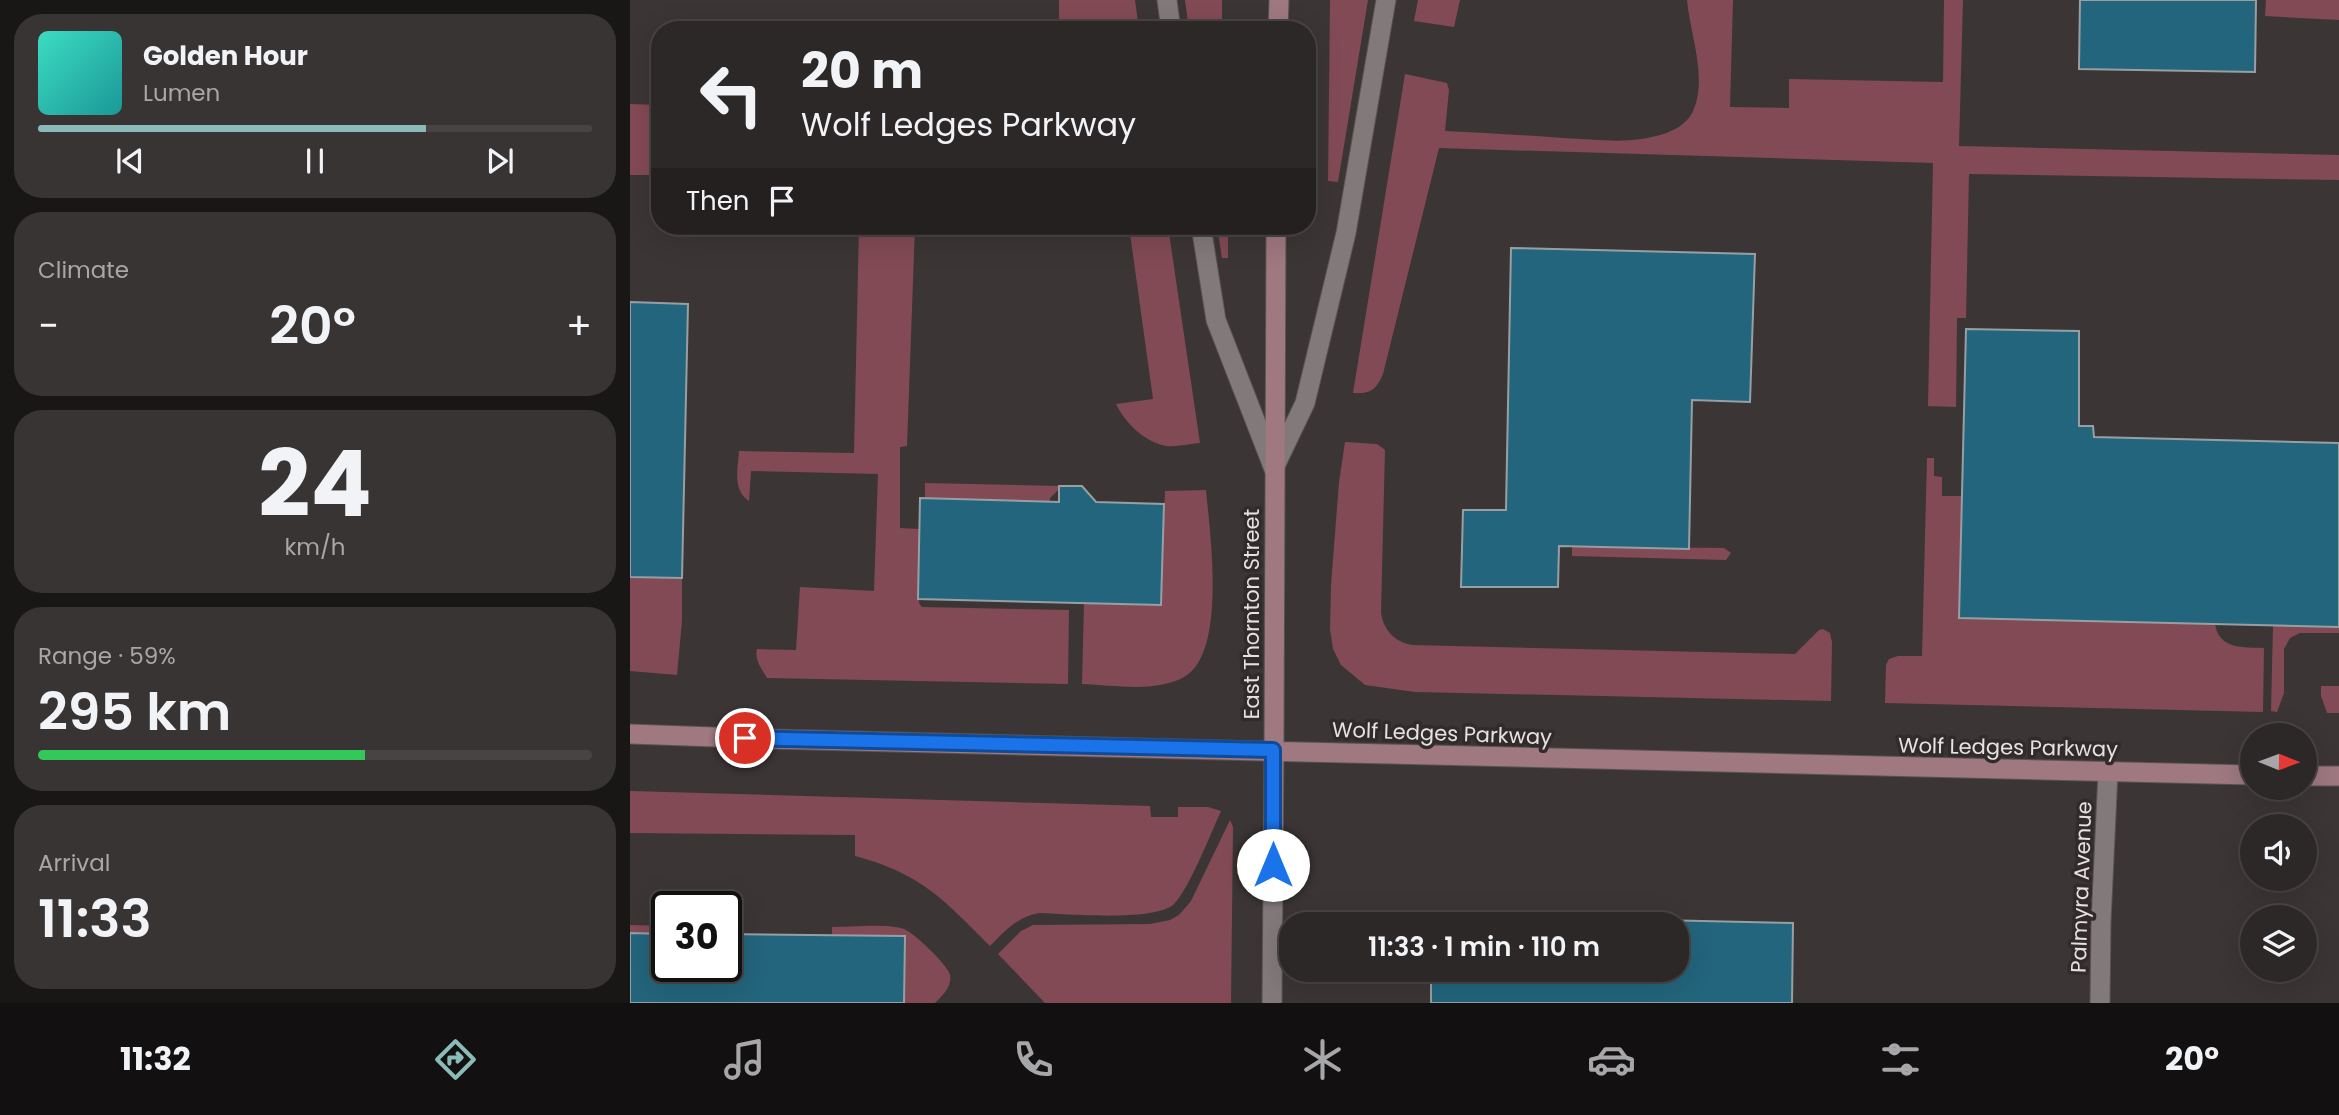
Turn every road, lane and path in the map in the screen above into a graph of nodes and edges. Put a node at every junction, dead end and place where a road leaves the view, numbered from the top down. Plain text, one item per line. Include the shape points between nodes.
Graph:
1 (1167, 0) edge
2 (1279, 0) edge
3 (1387, 0) edge
4 (1170, 21) edge
5 (1278, 21) edge
6 (1202, 235) edge
7 (1276, 235) edge
8 (1274, 469) junction
9 (630, 734) edge
10 (1273, 750) junction
11 (2108, 772) junction
12 (2240, 775) edge
13 (2317, 776) edge
14 (2339, 776) edge
15 (1272, 1003) edge
16 (2100, 1003) edge

1 - 4 street
2 - 5 main road
3 - 8 street via 1346,233 1305,403
6 - 8 street via 1216,320
7 - 8 main road, East Thornton Street
8 - 10 main road, East Thornton Street
9 - 10 main road, Wolf Ledges Parkway
10 - 11 main road, Wolf Ledges Parkway
10 - 15 street, East Thornton Street
11 - 12 main road, Wolf Ledges Parkway
11 - 16 street, Palmyra Avenue
13 - 14 main road

